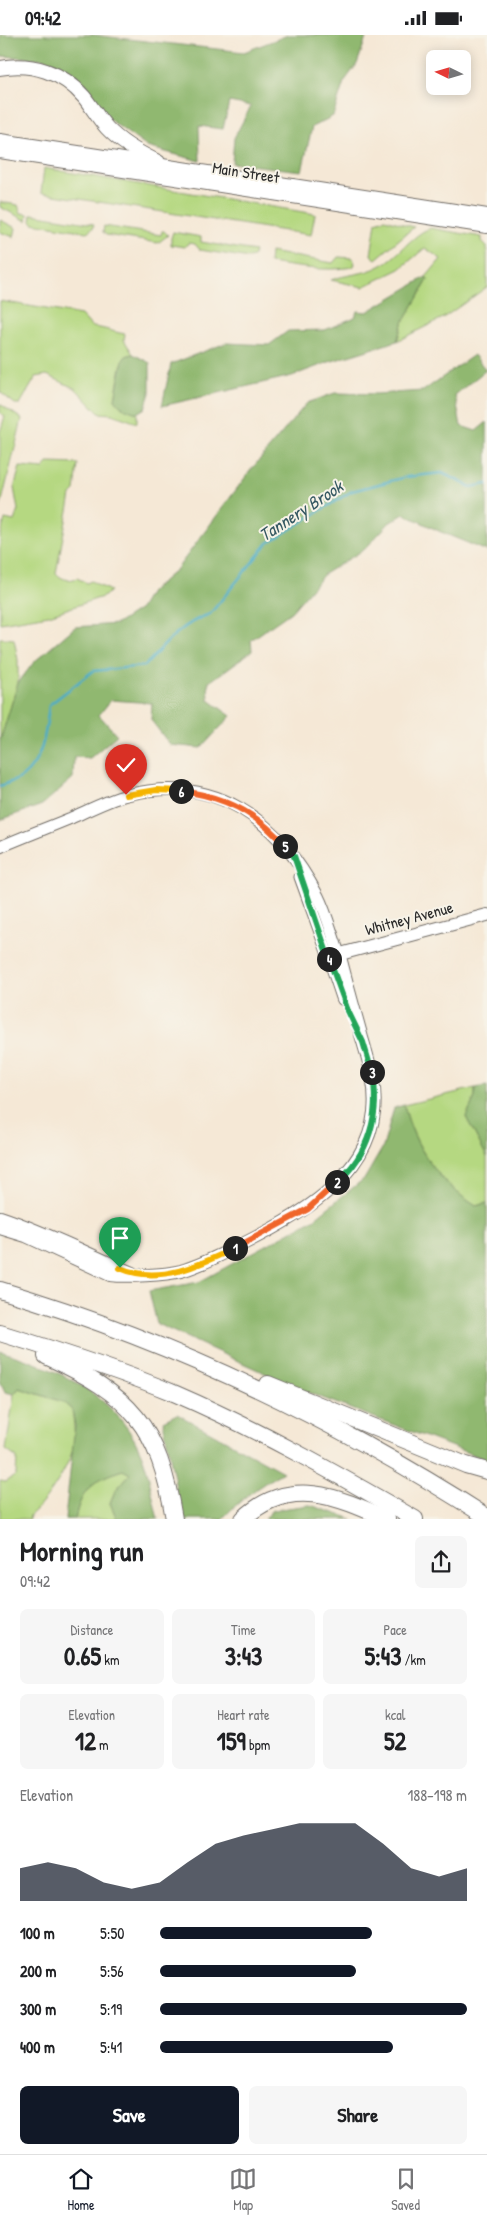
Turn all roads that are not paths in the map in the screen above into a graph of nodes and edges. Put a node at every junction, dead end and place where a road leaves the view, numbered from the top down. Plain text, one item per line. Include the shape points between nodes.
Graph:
1 (0, 68) edge
2 (0, 141) edge
3 (0, 151) edge
4 (173, 168) junction
5 (487, 216) edge
6 (487, 227) edge
7 (0, 847) edge
8 (487, 915) edge
9 (334, 955) junction
10 (0, 1217) edge
11 (0, 1227) edge
12 (134, 1274) junction
13 (0, 1289) edge
14 (0, 1333) edge
15 (0, 1337) edge
16 (158, 1345) junction
17 (487, 1471) edge
18 (487, 1517) edge
19 (174, 1519) edge
20 (243, 1519) edge
21 (387, 1519) edge
22 (415, 1519) edge

1 - 4 main road via 38,68 64,79 83,95 120,140
2 - 4 main road, Main Street
3 - 6 main road, Main Street
4 - 5 main road, Main Street
7 - 9 street via 126,795 174,790 234,804 272,830 294,856
8 - 9 main road, Whitney Avenue
9 - 12 main road via 348,1011 363,1042 373,1077 375,1111 367,1141 349,1170 308,1209 222,1254 183,1271
10 - 12 main road
11 - 12 main road via 110,1275
13 - 16 highway
14 - 22 highway via 102,1365 214,1411 306,1457
15 - 19 highway via 94,1380 130,1409 148,1432 160,1456
16 - 17 highway via 289,1392
16 - 18 highway via 297,1409 387,1457
20 - 21 highway via 272,1500 308,1492 340,1499

